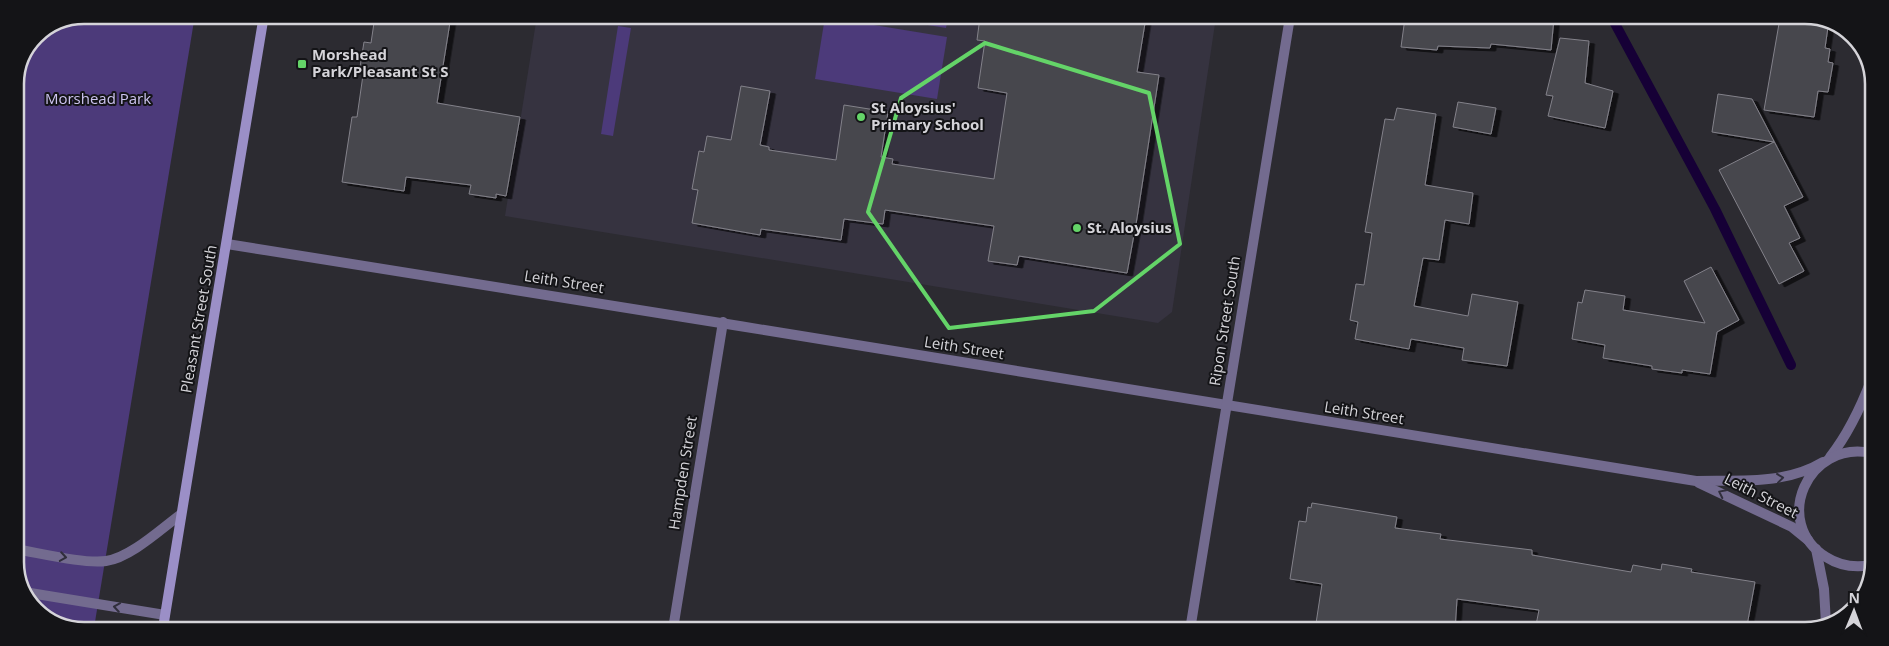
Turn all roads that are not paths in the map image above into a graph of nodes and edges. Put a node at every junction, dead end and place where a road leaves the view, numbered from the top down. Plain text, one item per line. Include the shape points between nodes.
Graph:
1 (263, 24) edge
2 (1289, 24) edge
3 (227, 244) junction
4 (723, 322) junction
5 (1865, 393) edge
6 (1226, 406) junction
7 (1865, 452) edge
8 (1826, 460) junction
9 (1696, 481) junction
10 (180, 514) junction
11 (1813, 545) junction
12 (24, 550) edge
13 (1865, 566) edge
14 (33, 593) edge
15 (165, 615) junction
16 (1826, 619) edge
17 (164, 622) edge
18 (674, 622) edge
19 (1191, 622) edge

1 - 3 street, Pleasant Street South
2 - 6 street, Ripon Street South
3 - 4 street, Leith Street
3 - 10 street, Pleasant Street South
4 - 6 street, Leith Street
4 - 18 street, Hampden Street
5 - 8 street via 1846,435
6 - 9 street, Leith Street
6 - 19 street, Ripon Street South
7 - 8 street, Leith Street via 1846,452
9 -> 8 street, Leith Street via 1787,477 1810,470
8 - 11 street via 1808,478 1800,499 1801,521
11 -> 9 street, Leith Street via 1792,527
12 -> 10 street via 108,561 137,548
10 - 15 street, Pleasant Street South
11 - 13 street, Leith Street via 1829,559 1843,565
11 - 16 street via 1824,589
15 -> 14 street
15 - 17 street, Pleasant Street South

